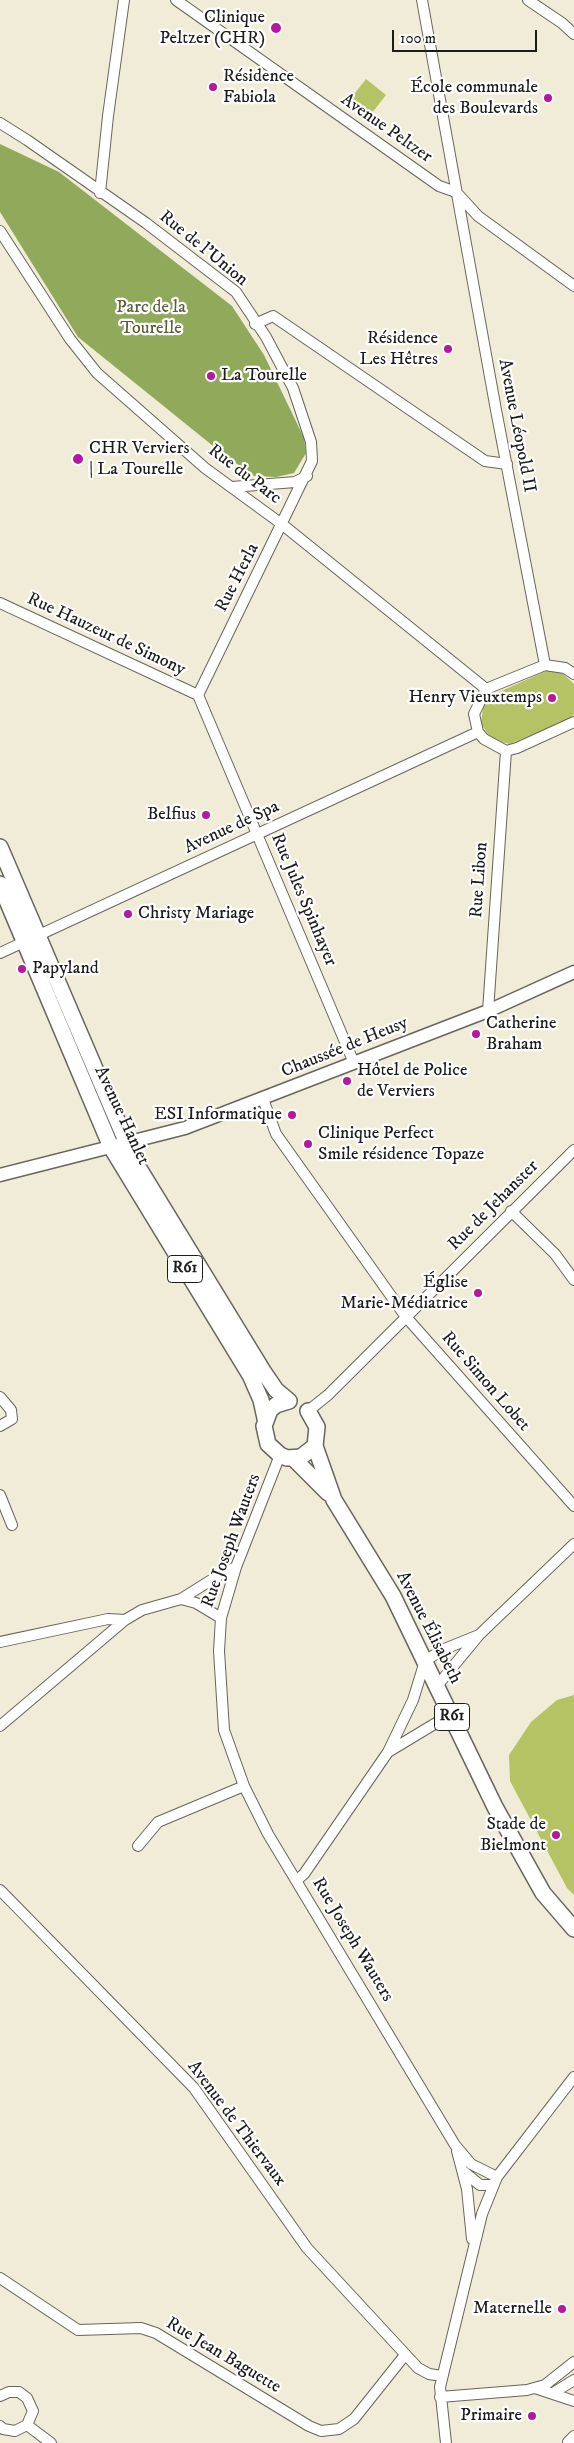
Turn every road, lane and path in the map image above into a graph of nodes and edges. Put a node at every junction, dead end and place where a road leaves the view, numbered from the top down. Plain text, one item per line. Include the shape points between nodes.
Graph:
1 (124, 0) edge
2 (176, 0) edge
3 (422, 0) edge
4 (528, 0) edge
5 (574, 34) edge
6 (0, 123) edge
7 (456, 192) junction
8 (100, 193) junction
9 (0, 230) edge
10 (574, 286) edge
11 (255, 324) junction
12 (507, 464) junction
13 (307, 476) junction
14 (232, 487) junction
15 (283, 525) junction
16 (0, 603) edge
17 (545, 665) junction
18 (574, 674) edge
19 (486, 689) junction
20 (198, 695) junction
21 (574, 722) edge
22 (478, 732) junction
23 (506, 751) junction
24 (257, 834) junction
25 (0, 847) edge
26 (0, 884) edge
27 (31, 938) junction
28 (0, 952) edge
29 (574, 972) edge
30 (488, 1011) junction
31 (354, 1062) junction
32 (263, 1099) junction
33 (118, 1145) junction
34 (574, 1150) edge
35 (0, 1175) edge
36 (511, 1211) junction
37 (574, 1280) edge
38 (406, 1317) junction
39 (0, 1397) edge
40 (289, 1401) junction
41 (308, 1411) junction
42 (265, 1418) junction
43 (0, 1426) edge
44 (315, 1446) junction
45 (287, 1457) junction
46 (0, 1495) edge
47 (334, 1500) junction
48 (574, 1506) edge
49 (12, 1525) dead end
50 (574, 1544) edge
51 (236, 1567) junction
52 (181, 1599) junction
53 (221, 1618) junction
54 (125, 1620) junction
55 (479, 1635) junction
56 (0, 1642) edge
57 (425, 1662) junction
58 (437, 1686) junction
59 (451, 1714) junction
60 (0, 1726) edge
61 (388, 1752) junction
62 (244, 1786) junction
63 (138, 1846) dead end
64 (297, 1880) junction
65 (0, 1890) edge
66 (574, 1929) edge
67 (574, 2077) edge
68 (455, 2145) junction
69 (464, 2172) junction
70 (495, 2181) junction
71 (473, 2246) junction
72 (0, 2278) edge
73 (405, 2355) junction
74 (574, 2362) edge
75 (442, 2376) junction
76 (574, 2380) edge
77 (535, 2388) junction
78 (553, 2394) junction
79 (0, 2396) edge
80 (440, 2398) junction
81 (574, 2401) edge
82 (27, 2425) junction
83 (0, 2426) edge
84 (574, 2436) edge
85 (51, 2443) edge
86 (446, 2443) edge
87 (570, 2443) edge

1 - 8 street
2 - 7 street, Avenue Peltzer via 439,186
3 - 7 street, Avenue Léopold II
4 - 5 street
6 - 8 street, Rue de l'Union
7 - 10 street, Avenue Peltzer via 478,216
7 - 12 street, Avenue Léopold II
8 - 11 street, Rue de l'Union via 236,292
9 - 14 street, Rue du Parc via 70,339 97,373 205,468
11 - 12 street via 273,316 485,461
11 - 13 street, Rue Herla via 266,337 293,388 311,442 312,461
12 - 17 street, Avenue Léopold II
13 - 14 street via 295,482
13 - 15 street, Rue Herla
14 - 15 street, Rue du Parc
15 - 19 street, Rue du Parc
15 - 20 street, Rue Herla
16 - 20 street, Rue Hauzeur de Simony
17 - 18 street via 565,668
17 - 19 street
19 - 22 street via 474,714
20 - 24 street, Rue Jules Spinhayer
21 - 23 street
22 - 23 street via 490,744
22 - 24 street, Avenue de Spa
23 - 30 street, Rue Libon
24 - 27 street, Avenue de Spa
24 - 31 street, Rue Jules Spinhayer
25 - 27 highway, Avenue Hanlet / R61
26 - 27 highway, Avenue Hanlet / R61
27 - 28 street, Avenue de Spa
27 - 33 highway, Avenue Hanlet / R61
29 - 30 main road, Chaussée de Heusy
30 - 31 main road, Chaussée de Heusy
31 - 32 main road, Chaussée de Heusy
32 - 33 main road, Chaussée de Heusy via 185,1128
32 - 38 street, Rue Simon Lobet via 276,1134
33 - 35 main road, Chaussée de Heusy
33 - 40 highway, R61 via 263,1371 276,1390
33 - 42 highway, Avenue Hanlet / R61 via 261,1400
34 - 36 street, Rue de Jehanster
36 - 37 street via 555,1254
36 - 38 street, Rue de Jehanster
38 - 41 street, Rue de Jehanster
38 - 48 street, Rue Simon Lobet
39 - 43 street via 11,1410 12,1419
40 - 41 main road, R61
40 - 42 highway via 276,1405
41 - 44 highway, R61 via 317,1427
42 - 45 highway, R61 via 268,1444
44 - 45 highway via 308,1454
44 - 47 highway, Avenue Élisabeth / R61
45 - 47 highway, Avenue Élisabeth / R61
45 - 51 street, Rue Joseph Wauters
46 - 49 street
47 - 57 highway, Avenue Élisabeth / R61 via 393,1596
50 - 55 street
51 - 52 street
51 - 53 street, Rue Joseph Wauters
52 - 53 street via 196,1603
52 - 54 street via 142,1610
53 - 62 street, Rue Joseph Wauters via 219,1667 224,1730
54 - 56 street via 108,1619
54 - 60 street
55 - 57 street via 442,1650
55 - 58 street
57 - 58 highway, Avenue Élisabeth / R61
57 - 61 street via 413,1700
58 - 59 highway, Avenue Élisabeth / R61
59 - 61 street
59 - 66 highway, Avenue Élisabeth / R61 via 495,1807 535,1880
61 - 64 street
62 - 63 street via 158,1822
62 - 64 street, Rue Joseph Wauters via 268,1834
64 - 68 street, Rue Joseph Wauters
65 - 73 street, Avenue de Thiervaux via 194,2088 307,2248
67 - 70 street
68 - 69 street
68 - 70 street via 471,2164
69 - 70 street via 480,2185
69 - 71 street
70 - 71 street
71 - 75 street
72 - 73 street, Rue Jean Baguette via 78,2330 142,2328 156,2333 321,2431 339,2429 354,2419
73 - 75 street, Avenue de Thiervaux via 418,2368
74 - 77 street via 556,2378
75 - 80 street
76 - 78 street
77 - 78 street
77 - 80 street
78 - 81 street
79 - 82 street via 19,2392 28,2398 33,2411
80 - 86 street
82 - 83 street via 15,2432
82 - 85 street
84 - 87 street

